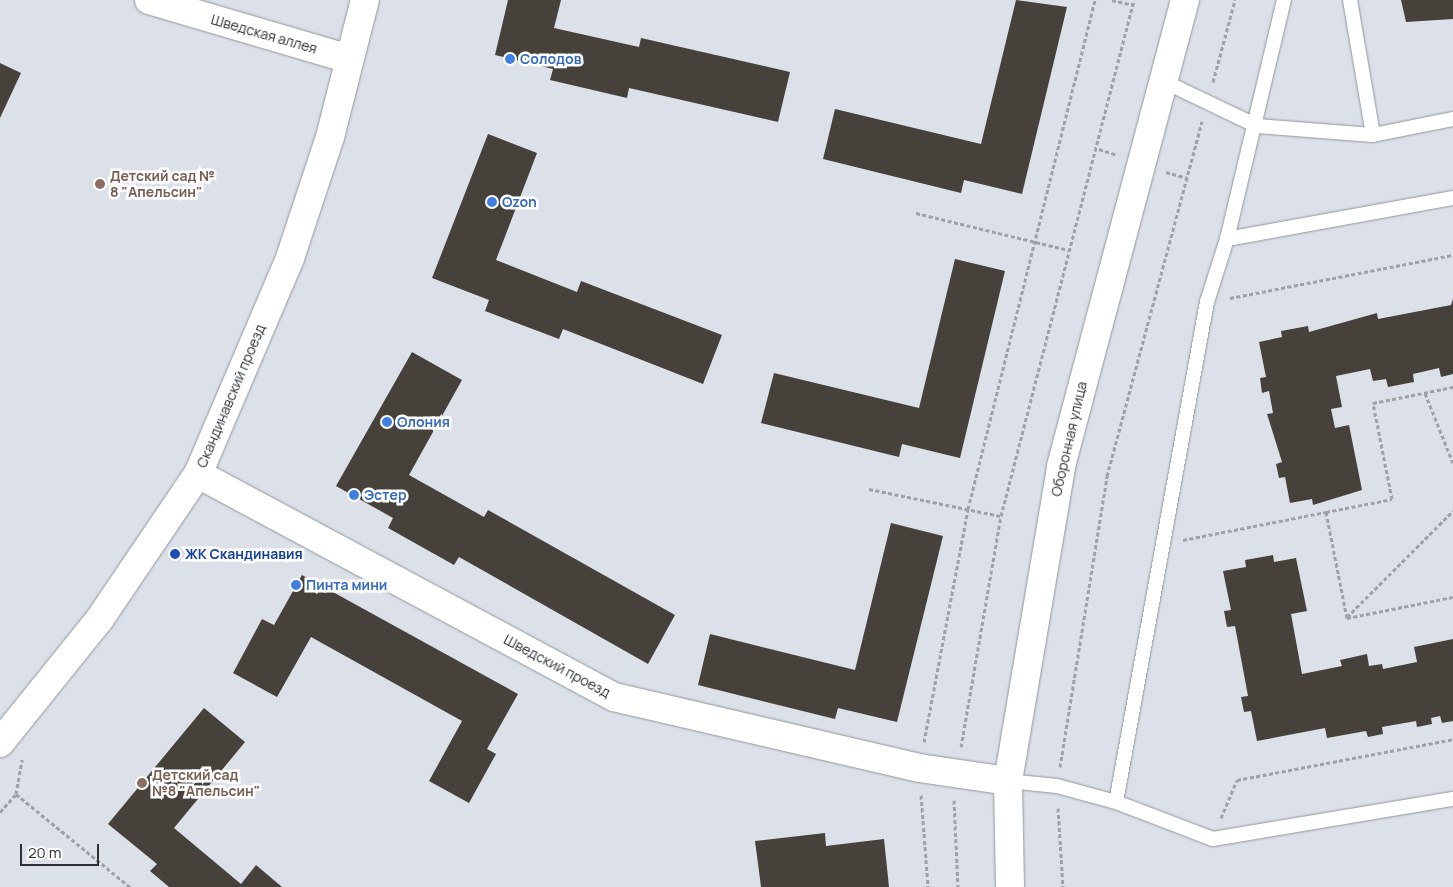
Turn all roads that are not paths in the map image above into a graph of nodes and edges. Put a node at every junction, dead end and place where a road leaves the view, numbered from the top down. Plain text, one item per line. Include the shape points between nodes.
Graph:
1 (150, 0) edge
2 (365, 0) edge
3 (1185, 0) edge
4 (1284, 0) edge
5 (1350, 0) edge
6 (350, 59) junction
7 (1162, 81) junction
8 (1453, 120) edge
9 (1257, 126) junction
10 (1373, 135) junction
11 (1453, 198) edge
12 (1227, 239) junction
13 (198, 474) junction
14 (0, 743) edge
15 (1008, 782) junction
16 (1453, 799) edge
17 (1116, 802) junction
18 (1010, 887) edge

1 - 6 street, Шведская аллея
2 - 6 street, Скандинавский проезд
3 - 7 street, Оборонная улица
4 - 9 lane
5 - 10 lane
6 - 13 street, Скандинавский проезд via 290,258
7 - 9 lane
7 - 15 street, Оборонная улица via 1061,466
8 - 10 lane
9 - 10 lane
9 - 12 lane
11 - 12 lane
12 - 17 lane via 1207,302
13 - 14 street, Скандинавский проезд via 99,620
13 - 15 street, Шведский проезд via 614,697 919,768
15 - 17 lane via 1057,786
15 - 18 street, Оборонная улица
16 - 17 lane via 1212,839

